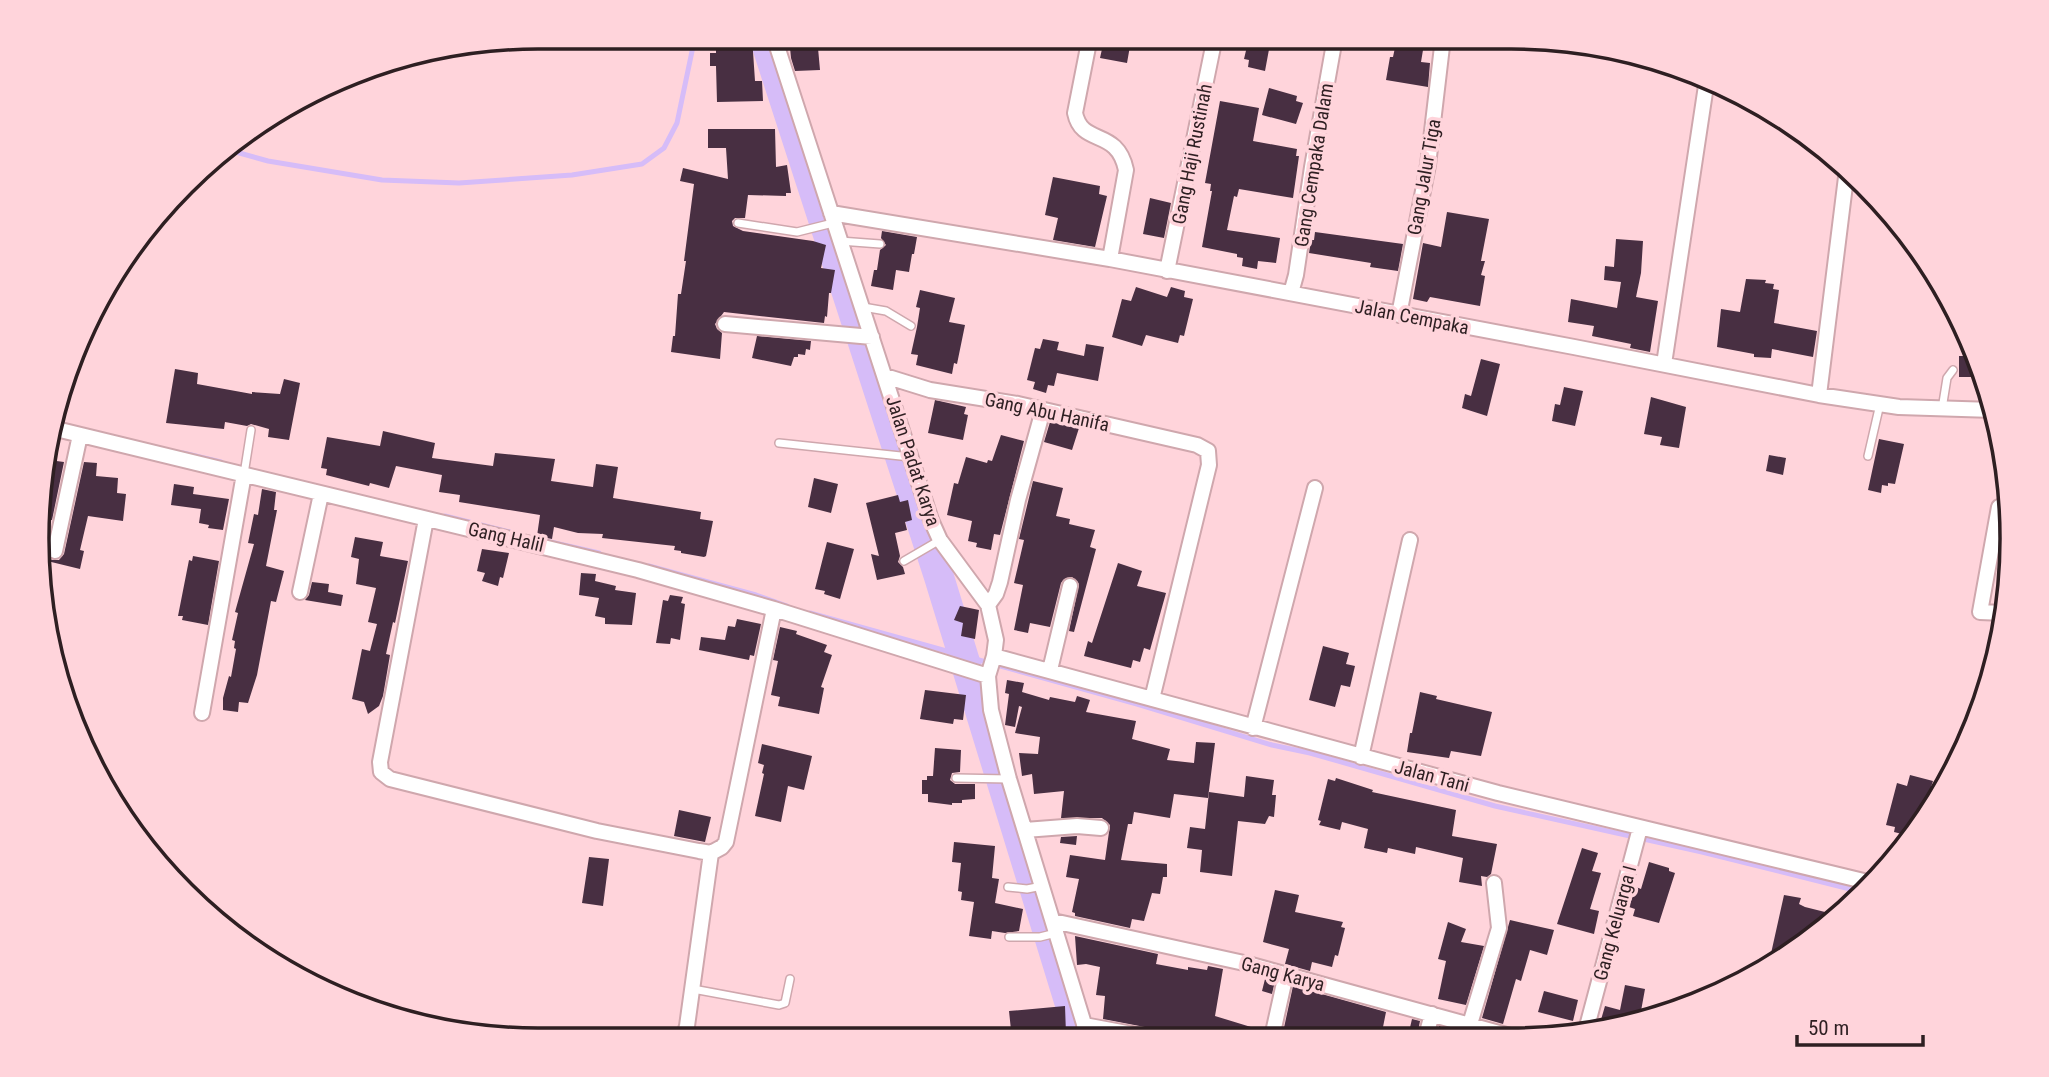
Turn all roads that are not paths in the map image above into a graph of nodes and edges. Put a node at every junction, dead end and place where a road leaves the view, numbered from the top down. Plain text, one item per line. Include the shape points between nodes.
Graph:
1 (778, 49) edge
2 (1088, 49) edge
3 (1213, 49) edge
4 (1333, 49) edge
5 (1442, 49) edge
6 (1705, 89) edge
7 (1845, 181) edge
8 (831, 220) junction
9 (738, 223) dead end
10 (840, 241) junction
11 (880, 244) dead end
12 (1110, 259) junction
13 (1167, 271) junction
14 (1291, 293) junction
15 (863, 307) junction
16 (1399, 315) junction
17 (725, 324) dead end
18 (911, 326) dead end
19 (872, 337) junction
20 (1664, 364) junction
21 (1953, 370) dead end
22 (885, 376) junction
23 (1819, 395) junction
24 (1880, 403) junction
25 (1043, 410) junction
26 (1942, 410) junction
27 (1983, 411) edge
28 (61, 430) edge
29 (251, 430) dead end
30 (80, 435) junction
31 (779, 443) dead end
32 (1868, 456) dead end
33 (907, 457) junction
34 (245, 469) junction
35 (1315, 488) dead end
36 (321, 494) junction
37 (1999, 507) edge
38 (426, 519) junction
39 (1410, 540) dead end
40 (936, 542) junction
41 (55, 551) dead end
42 (904, 561) dead end
43 (1070, 586) dead end
44 (300, 592) dead end
45 (988, 605) junction
46 (774, 609) junction
47 (1994, 612) edge
48 (989, 667) junction
49 (1050, 670) junction
50 (1152, 699) junction
51 (202, 713) dead end
52 (1253, 729) junction
53 (1361, 757) junction
54 (956, 778) dead end
55 (1006, 779) junction
56 (1101, 828) dead end
57 (1025, 830) junction
58 (1640, 831) junction
59 (711, 853) junction
60 (1861, 881) edge
61 (1494, 883) dead end
62 (1039, 886) junction
63 (1008, 887) dead end
64 (1053, 929) junction
65 (1009, 937) dead end
66 (1286, 974) junction
67 (790, 979) dead end
68 (693, 989) junction
69 (1432, 1013) junction
70 (1588, 1022) edge
71 (1470, 1024) junction
72 (687, 1028) edge
73 (1085, 1028) edge
74 (1274, 1028) edge
75 (1428, 1028) edge
76 (1482, 1028) edge

1 - 8 street, Jalan Padat Karya
2 - 12 street via 1075,113 1077,124 1117,148 1125,170
3 - 13 street, Gang Haji Rustinah
4 - 14 street, Gang Cempaka Dalam
5 - 16 street, Gang Jalur Tiga via 1428,165
6 - 20 street
7 - 23 street
8 - 9 lane via 797,232
8 - 10 street, Jalan Padat Karya
8 - 12 street, Jalan Cempaka
10 - 11 lane
10 - 15 street, Jalan Padat Karya
12 - 13 street, Jalan Cempaka
13 - 14 street, Jalan Cempaka
14 - 16 street, Jalan Cempaka
15 - 18 lane via 887,310
15 - 19 street, Jalan Padat Karya
16 - 20 street, Jalan Cempaka
17 - 19 street
19 - 22 street, Jalan Padat Karya
20 - 23 street, Jalan Cempaka
21 - 26 lane via 1947,378
22 - 25 street, Gang Abu Hanifa via 930,390
22 - 33 street, Jalan Padat Karya
23 - 24 street, Jalan Cempaka
24 - 26 street, Jalan Cempaka
24 - 32 lane
25 - 45 street via 1000,582
25 - 50 street, Gang Abu Hanifa via 1197,445 1208,452 1209,465
26 - 27 street, Jalan Cempaka
28 - 30 street, Gang Halil
29 - 34 lane
30 - 34 street, Gang Halil
30 - 41 street
31 - 33 lane
33 - 40 street, Jalan Padat Karya
34 - 36 street, Gang Halil
34 - 51 street
35 - 52 street
36 - 38 street, Gang Halil
36 - 44 street
37 - 47 street via 1980,612
38 - 46 street, Gang Halil via 638,570
38 - 59 street via 380,755 384,775 597,831
39 - 53 street
40 - 42 lane
40 - 45 street, Jalan Padat Karya
43 - 49 street
45 - 48 street, Jalan Padat Karya via 994,625
46 - 48 street, Gang Halil via 954,665
46 - 59 street via 726,842
48 - 49 street, Jalan Tani
48 - 55 street, Jalan Padat Karya via 991,710
49 - 50 street, Jalan Tani
50 - 52 street, Jalan Tani
52 - 53 street, Jalan Tani
53 - 58 street, Jalan Tani
54 - 55 lane
55 - 57 street, Jalan Padat Karya
56 - 57 street
57 - 62 street, Jalan Padat Karya
58 - 60 street, Jalan Tani
58 - 70 street, Gang Keluarga I
59 - 68 street
61 - 71 street via 1499,928
62 - 63 lane
62 - 64 street, Jalan Padat Karya
64 - 65 lane via 1040,937
64 - 66 street, Gang Karya
64 - 73 street, Jalan Padat Karya
66 - 69 street, Gang Karya
66 - 74 street
67 - 68 lane via 785,1003 779,1005
68 - 72 street
69 - 71 street, Gang Karya
69 - 75 street
71 - 76 street, Gang Karya

